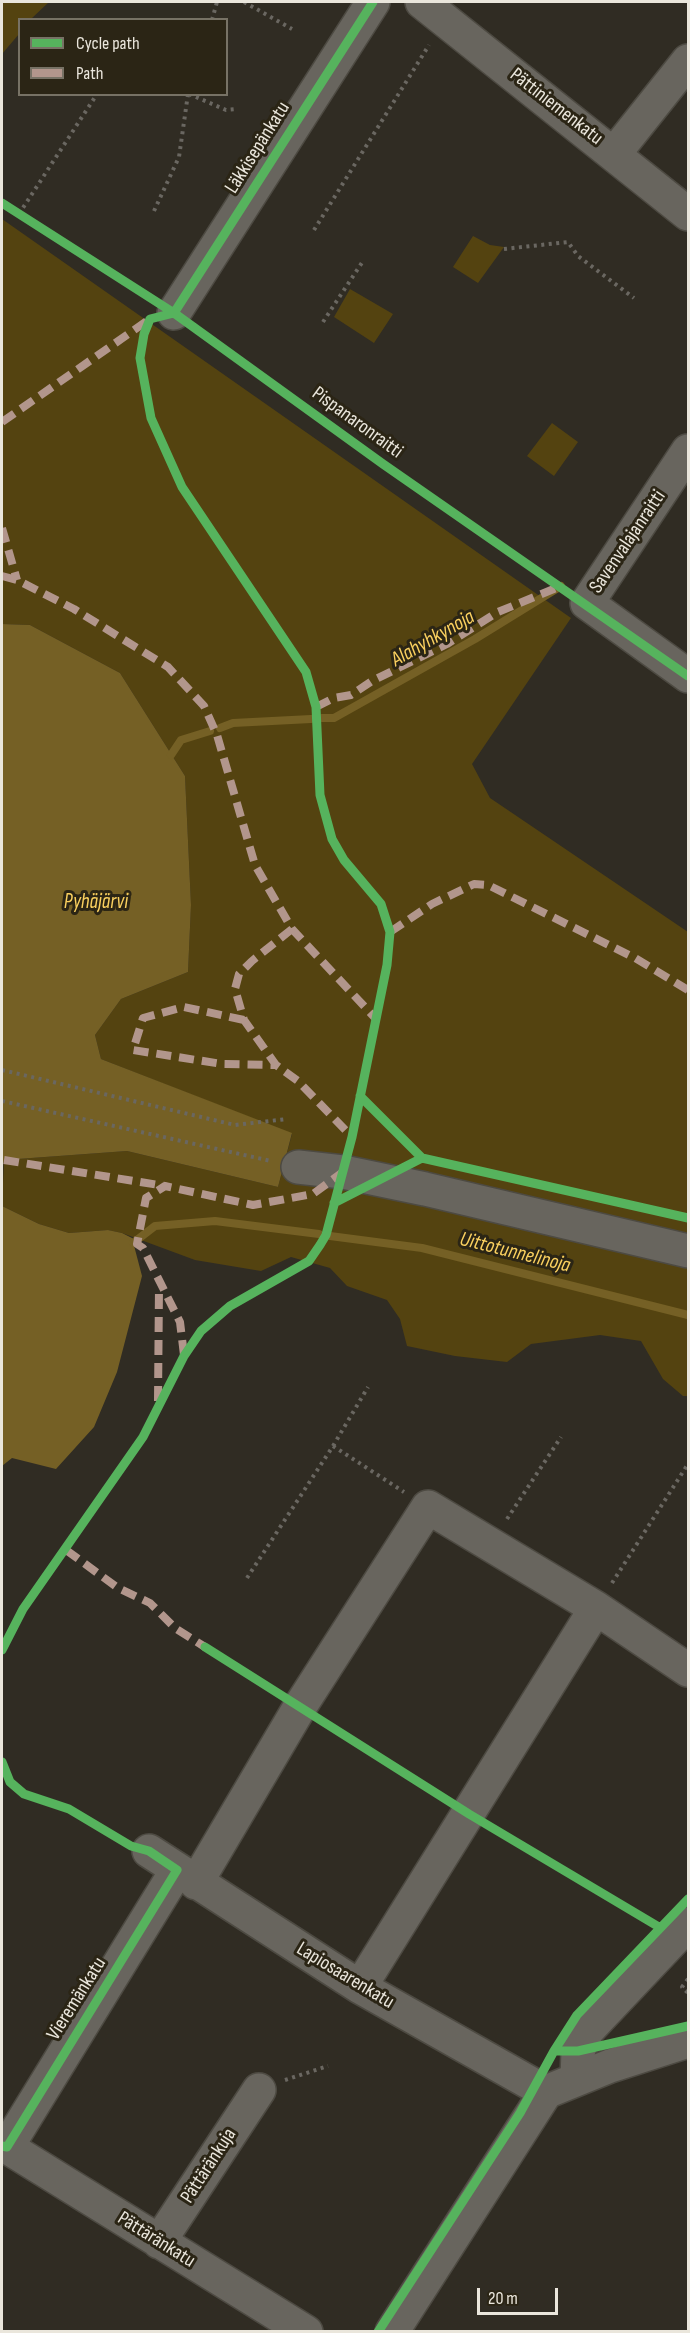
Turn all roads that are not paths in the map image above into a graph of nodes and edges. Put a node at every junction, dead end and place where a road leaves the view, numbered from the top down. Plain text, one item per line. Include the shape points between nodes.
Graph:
1 (373, 2) edge
2 (428, 4) edge
3 (688, 61) edge
4 (614, 154) junction
5 (688, 214) edge
6 (174, 313) dead end
7 (688, 451) edge
8 (688, 676) edge
9 (298, 1167) road end
10 (688, 1251) edge
11 (596, 1608) junction
12 (688, 1670) edge
13 (149, 1851) dead end
14 (187, 1876) junction
15 (688, 1924) edge
16 (360, 1987) junction
17 (688, 2041) edge
18 (577, 2079) junction
19 (259, 2090) road end
20 (546, 2092) junction
21 (7, 2147) joint
22 (159, 2242) junction
23 (306, 2331) edge
24 (392, 2331) edge

1 - 6 street, Läkkisepänkatu
2 - 4 street, Pättiniemenkatu
3 - 4 street
4 - 5 street, Pättiniemenkatu
7 - 8 street, Savenvalajanraitti via 587,603
9 - 10 street via 425,1189
11 - 12 street
11 - 14 street, Vieremänkatu via 428,1507
11 - 16 street
13 - 14 street, Lapiosaarenkatu
14 - 16 street, Lapiosaarenkatu
14 - 21 street, Vieremänkatu
15 - 18 street via 587,2031 578,2050
16 - 20 street, Lapiosaarenkatu
17 - 18 street
18 - 20 street
19 - 22 street, Pättäränkuja
20 - 24 street
21 - 22 street, Pättäränkatu
22 - 23 street, Pättäränkatu

